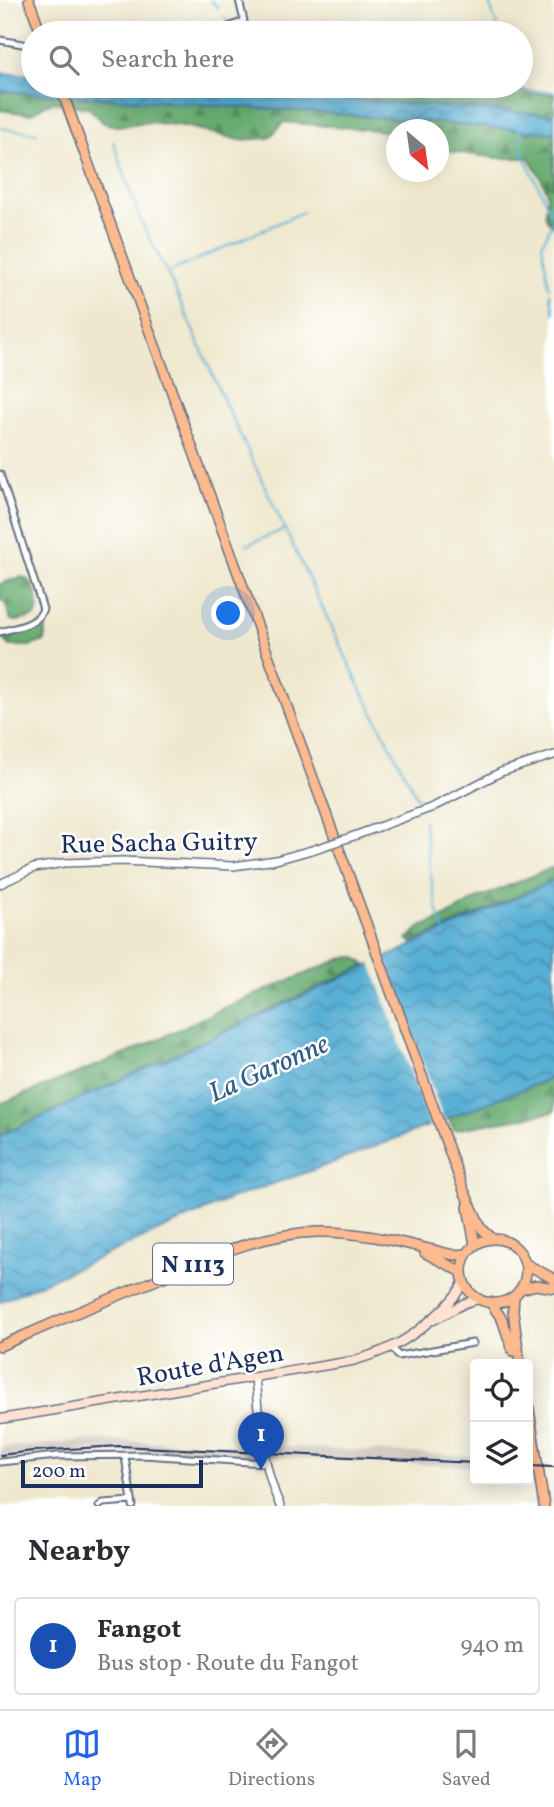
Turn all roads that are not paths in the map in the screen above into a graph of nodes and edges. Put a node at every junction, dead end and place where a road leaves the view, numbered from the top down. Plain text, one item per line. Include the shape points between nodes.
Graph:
1 (29, 0) edge
2 (239, 0) edge
3 (37, 21) edge
4 (244, 21) edge
5 (0, 40) edge
6 (21, 44) edge
7 (65, 98) edge
8 (0, 474) edge
9 (0, 632) edge
10 (554, 755) edge
11 (0, 884) edge
12 (463, 1187) junction
13 (494, 1239) junction
14 (397, 1242) junction
15 (475, 1245) junction
16 (467, 1254) junction
17 (526, 1264) junction
18 (463, 1276) junction
19 (554, 1279) edge
20 (554, 1288) edge
21 (518, 1292) junction
22 (480, 1299) junction
23 (491, 1303) junction
24 (419, 1328) junction
25 (473, 1343) dead end
26 (0, 1346) edge
27 (392, 1347) junction
28 (516, 1359) edge
29 (518, 1359) edge
30 (255, 1377) junction
31 (0, 1419) edge
32 (531, 1422) edge
33 (125, 1457) junction
34 (0, 1462) edge
35 (265, 1463) junction
36 (132, 1503) edge
37 (99, 1506) edge
38 (280, 1506) edge
39 (544, 1506) edge

1 - 3 main road
2 - 4 street
5 - 6 street
7 - 12 main road
8 - 9 street via 43,609 37,620
10 - 11 street, Rue Sacha Guitry, bridge via 501,772 433,807 276,860 233,866 64,863 34,868
12 - 13 main road via 482,1228
12 - 15 main road
13 - 15 main road
13 - 17 main road via 512,1244
14 - 16 main road, N 1113
14 - 18 main road, N 1113 via 444,1261
14 - 26 main road, N 1113 via 332,1232 258,1240
15 - 16 main road
16 - 18 main road
17 - 19 main road
17 - 21 main road
18 - 22 main road
18 - 24 main road, Route d'Agen via 457,1294
20 - 21 main road via 536,1285
21 - 23 main road
21 - 29 main road via 514,1321
22 - 23 main road
22 - 24 main road, Route d'Agen
23 - 28 main road
24 - 27 main road, Route d'Agen
25 - 27 street via 398,1356
27 - 30 main road, Route d'Agen via 352,1361
30 - 31 main road, Route d'Agen
30 - 35 street
32 - 39 main road
33 - 34 street
33 - 35 street
33 - 36 street
35 - 38 street
36 - 37 street

